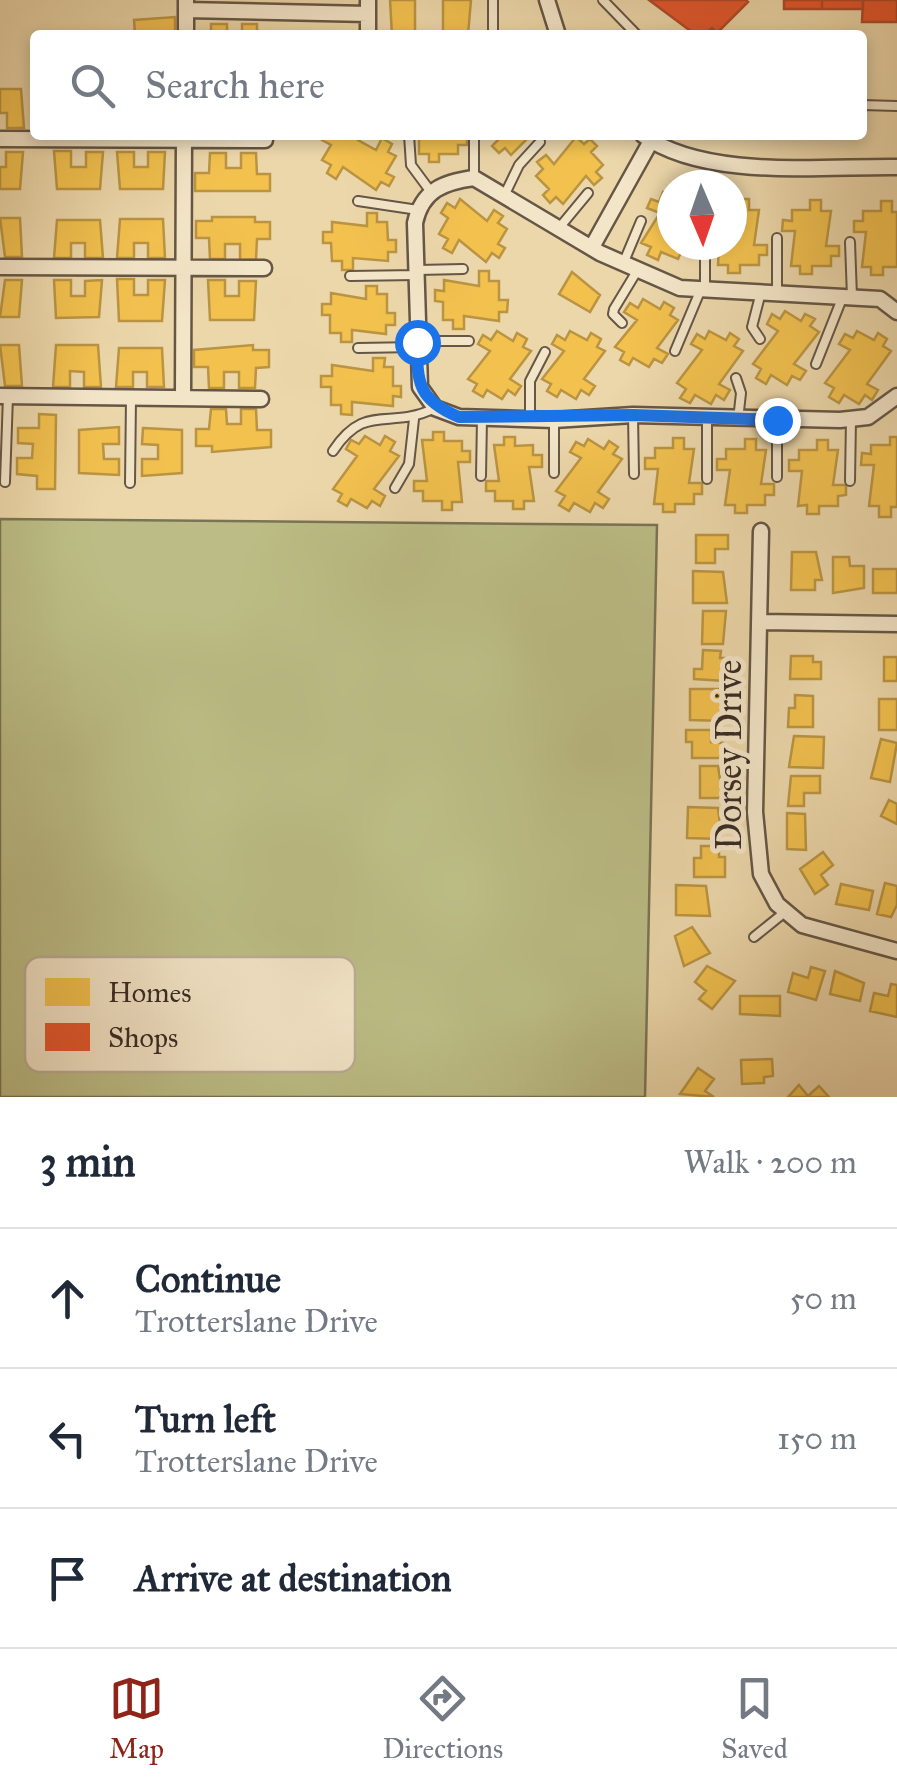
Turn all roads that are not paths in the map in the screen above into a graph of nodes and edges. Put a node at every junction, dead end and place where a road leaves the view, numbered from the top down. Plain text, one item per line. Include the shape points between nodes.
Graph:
1 (493, 0) edge
2 (548, 0) edge
3 (603, 0) edge
4 (186, 5) edge
5 (368, 7) edge
6 (493, 30) edge
7 (557, 30) edge
8 (631, 30) edge
9 (867, 105) edge
10 (897, 106) edge
11 (0, 139) edge
12 (30, 139) edge
13 (184, 140) edge
14 (409, 140) edge
15 (474, 140) edge
16 (646, 140) edge
17 (652, 140) edge
18 (540, 142) dead end
19 (897, 167) edge
20 (474, 178) junction
21 (588, 193) dead end
22 (504, 194) junction
23 (424, 200) junction
24 (358, 201) dead end
25 (641, 221) dead end
26 (560, 228) junction
27 (776, 238) dead end
28 (850, 242) dead end
29 (592, 247) junction
30 (705, 260) edge
31 (0, 267) edge
32 (184, 268) junction
33 (264, 268) dead end
34 (630, 268) junction
35 (463, 269) dead end
36 (416, 273) junction
37 (350, 276) dead end
38 (703, 289) junction
39 (761, 292) junction
40 (777, 292) junction
41 (848, 297) junction
42 (897, 312) edge
43 (622, 322) dead end
44 (760, 339) dead end
45 (469, 341) dead end
46 (417, 344) junction
47 (358, 348) dead end
48 (545, 352) dead end
49 (675, 352) dead end
50 (816, 364) dead end
51 (736, 378) dead end
52 (4, 396) edge
53 (184, 397) junction
54 (132, 398) junction
55 (261, 398) dead end
56 (896, 403) edge
57 (435, 408) junction
58 (633, 415) junction
59 (414, 418) junction
60 (482, 418) junction
61 (851, 419) junction
62 (530, 420) junction
63 (554, 420) junction
64 (707, 420) junction
65 (738, 420) junction
66 (777, 420) junction
67 (333, 452) dead end
68 (554, 473) dead end
69 (634, 474) dead end
70 (480, 476) dead end
71 (777, 477) dead end
72 (707, 479) dead end
73 (850, 481) dead end
74 (6, 482) dead end
75 (130, 483) dead end
76 (394, 488) dead end
77 (760, 531) dead end
78 (759, 622) junction
79 (897, 624) edge
80 (785, 912) junction
81 (754, 938) dead end
82 (897, 951) edge

1 - 6 lane
2 - 7 street
3 - 8 lane
4 - 5 street
9 - 10 lane
11 - 12 street
13 - 32 street
14 - 23 lane
15 - 20 lane
16 - 29 street
17 - 19 street via 692,157 740,165
18 - 22 lane
20 - 22 street
20 - 23 street via 452,181
21 - 26 lane
22 - 26 street
23 - 24 lane
23 - 36 street
25 - 34 lane
26 - 29 street
27 - 40 lane
28 - 41 lane
29 - 34 street
30 - 38 lane
31 - 32 street
32 - 33 street
32 - 53 street
34 - 38 street via 680,288
34 - 43 lane via 613,314
35 - 36 lane
36 - 37 lane
36 - 46 street
38 - 39 street
38 - 49 lane
39 - 40 street
39 - 44 lane via 752,327
40 - 41 street
41 - 42 street via 880,299
41 - 50 lane
45 - 46 lane
46 - 47 lane
46 - 57 street via 420,387
48 - 62 lane via 530,381
51 - 65 lane
52 - 54 street
52 - 74 lane
53 - 54 street
53 - 55 street
54 - 75 lane
56 - 61 street
57 - 59 lane
57 - 60 street
58 - 63 street
58 - 64 street
58 - 69 lane
59 - 67 lane via 353,425
59 - 76 lane via 408,464
60 - 62 street
60 - 70 lane
61 - 66 street
61 - 73 lane
62 - 63 street
63 - 68 lane
64 - 65 street
64 - 72 lane
65 - 66 street
66 - 71 lane
77 - 78 street, Dorsey Drive
78 - 79 street
78 - 80 street, Dorsey Drive via 758,860
80 - 81 lane
80 - 82 street via 812,929

